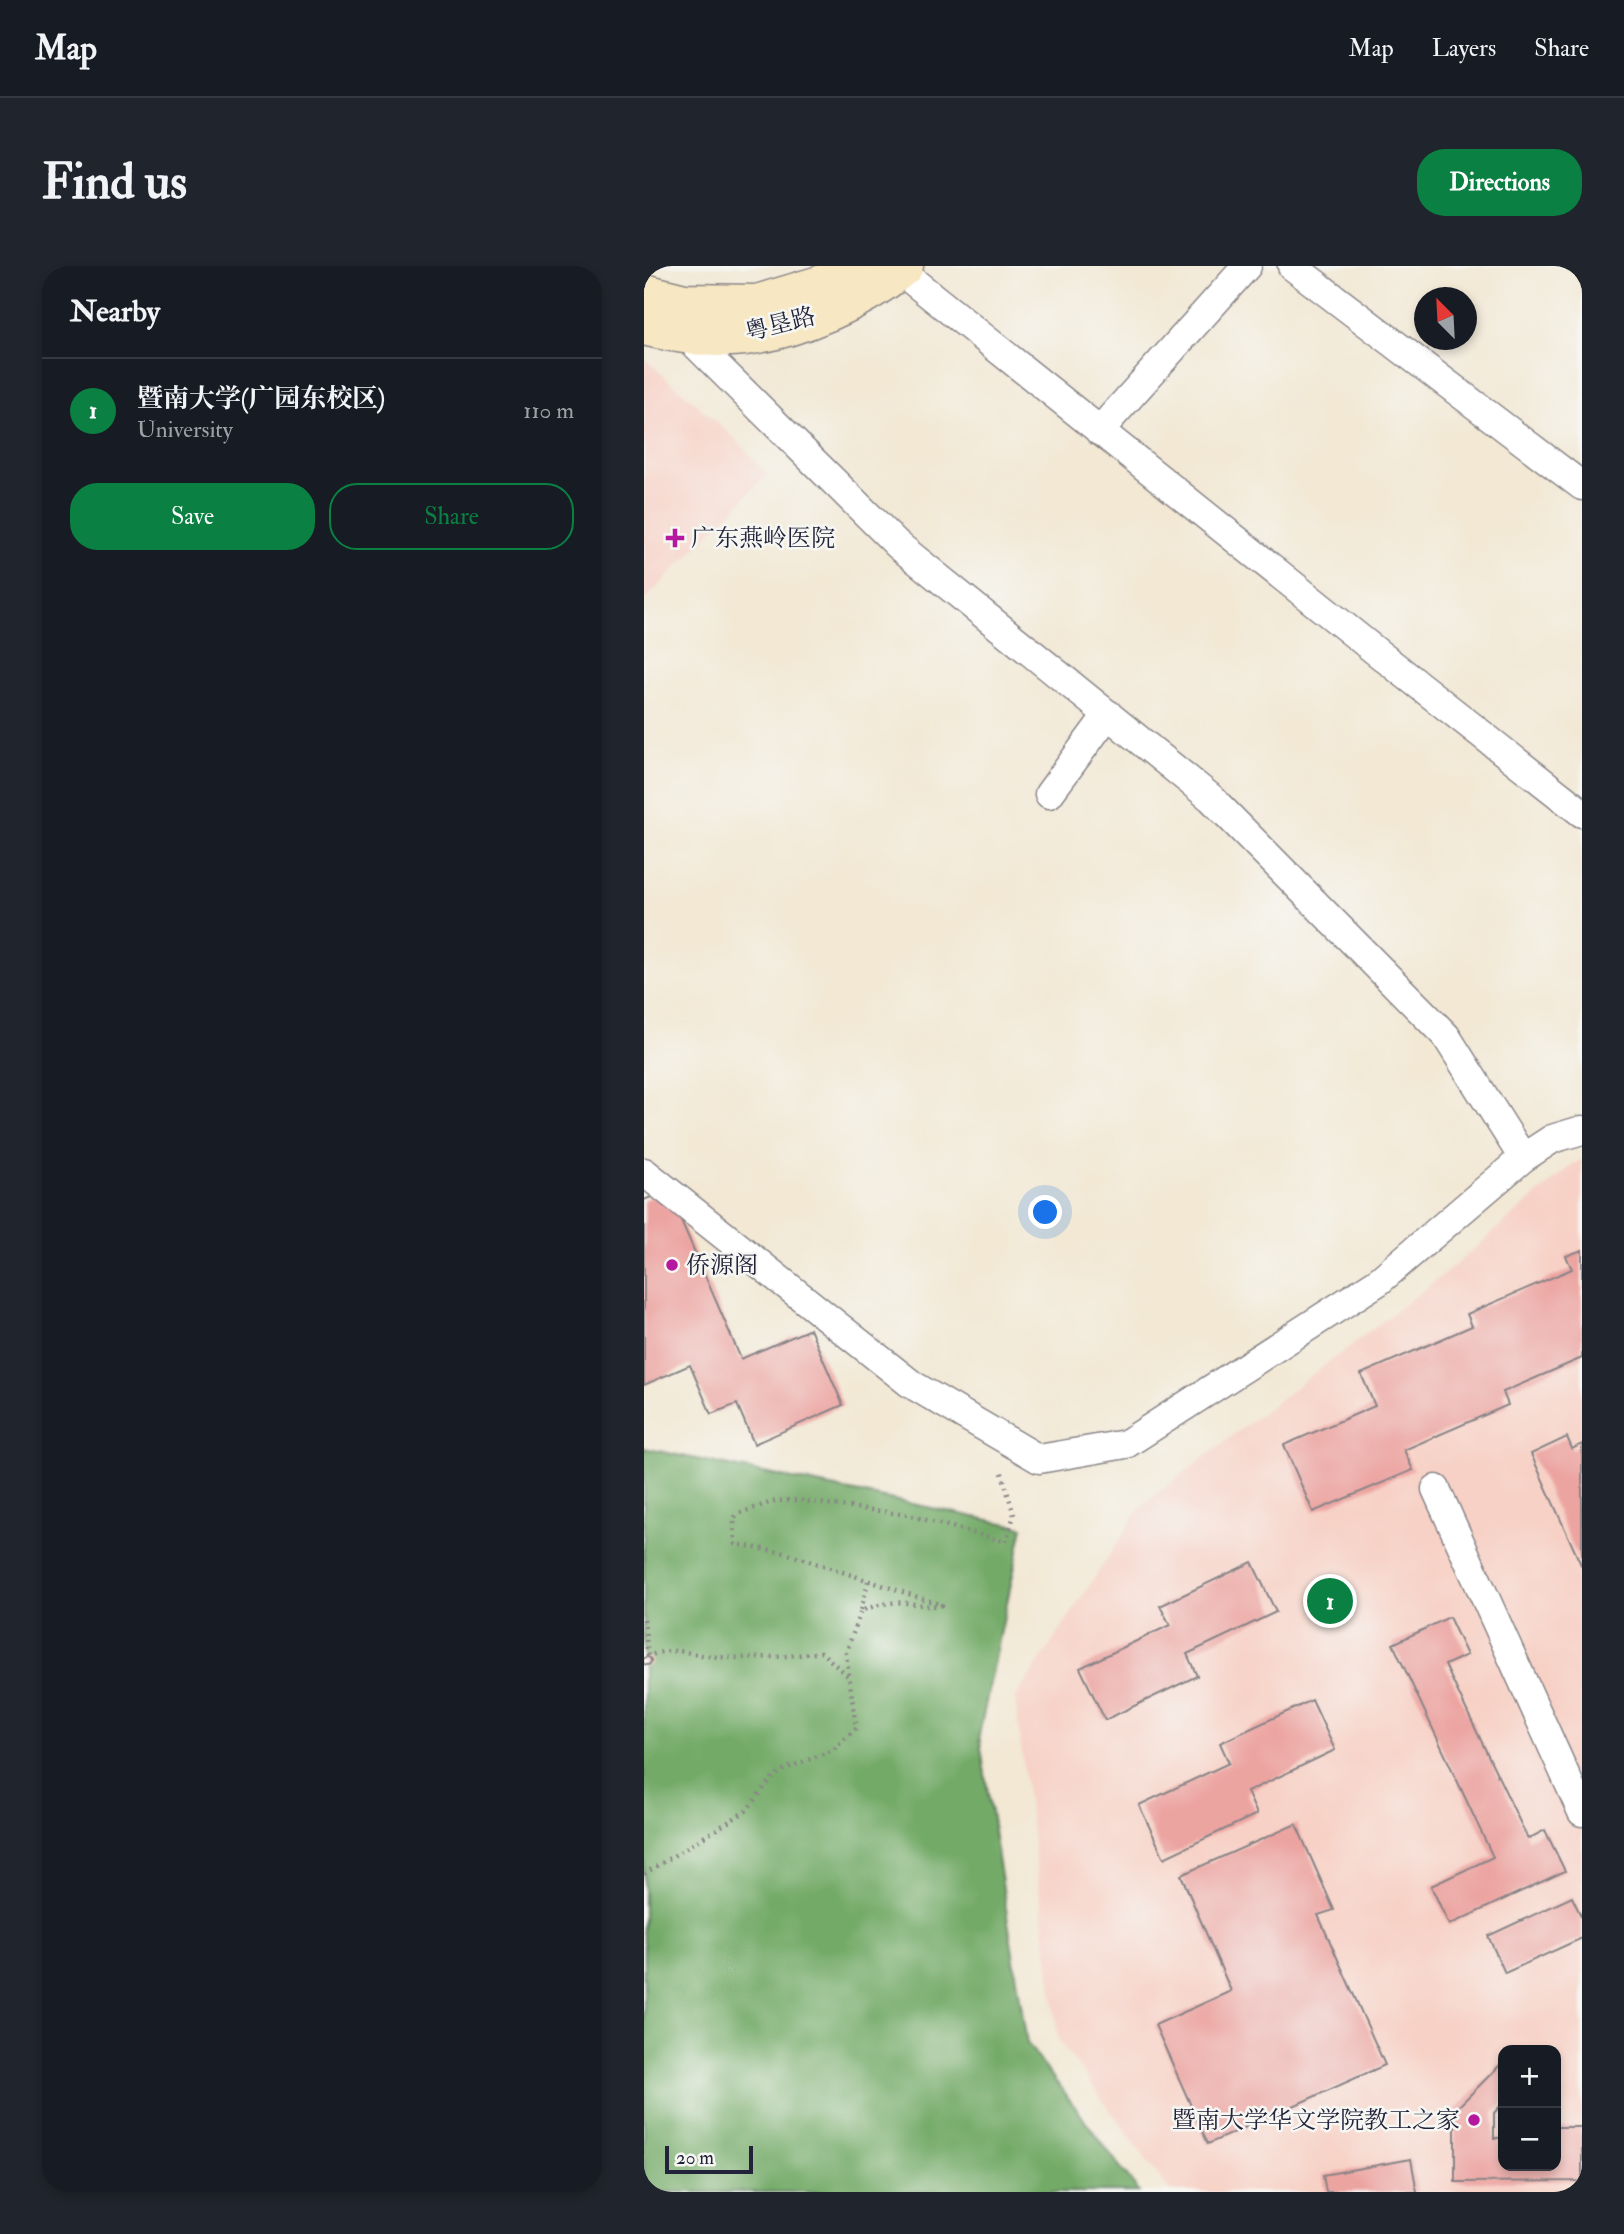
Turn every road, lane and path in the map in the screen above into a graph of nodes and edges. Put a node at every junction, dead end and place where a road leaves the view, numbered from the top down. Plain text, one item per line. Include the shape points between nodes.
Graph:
1 (852, 266) edge
2 (1247, 266) edge
3 (1292, 266) edge
4 (901, 268) edge
5 (644, 293) edge
6 (644, 326) edge
7 (686, 335) junction
8 (1099, 431) junction
9 (1582, 486) edge
10 (1108, 714) junction
11 (1049, 794) dead end
12 (1582, 813) edge
13 (1582, 1130) edge
14 (1523, 1158) junction
15 (644, 1172) edge
16 (995, 1433) junction
17 (1436, 1489) dead end
18 (868, 1581) junction
19 (861, 1611) junction
20 (644, 1619) edge
21 (850, 1678) junction
22 (1582, 1812) edge
23 (644, 1874) edge

1 - 5 main road, 粤垦路 via 823,284 757,304 684,303
2 - 8 street
3 - 9 street
4 - 7 main road, 粤垦路 via 849,302 800,324 746,336
4 - 8 street
6 - 7 main road, 粤垦路
7 - 10 street via 898,545
8 - 12 street
10 - 11 street
10 - 14 street via 1211,798 1446,1035
13 - 14 street via 1552,1139
14 - 16 street via 1379,1281 1126,1444 1039,1459
15 - 16 street via 911,1384
16 - 18 path via 1014,1515 1006,1542 908,1515 797,1500 775,1502 734,1519 735,1544 785,1553
17 - 22 street
18 - 19 path
18 - 19 path via 942,1605 904,1602
19 - 21 path via 846,1653
20 - 21 path via 648,1656 673,1649 725,1657 821,1651
21 - 23 path via 856,1728 846,1740 772,1777 746,1811

